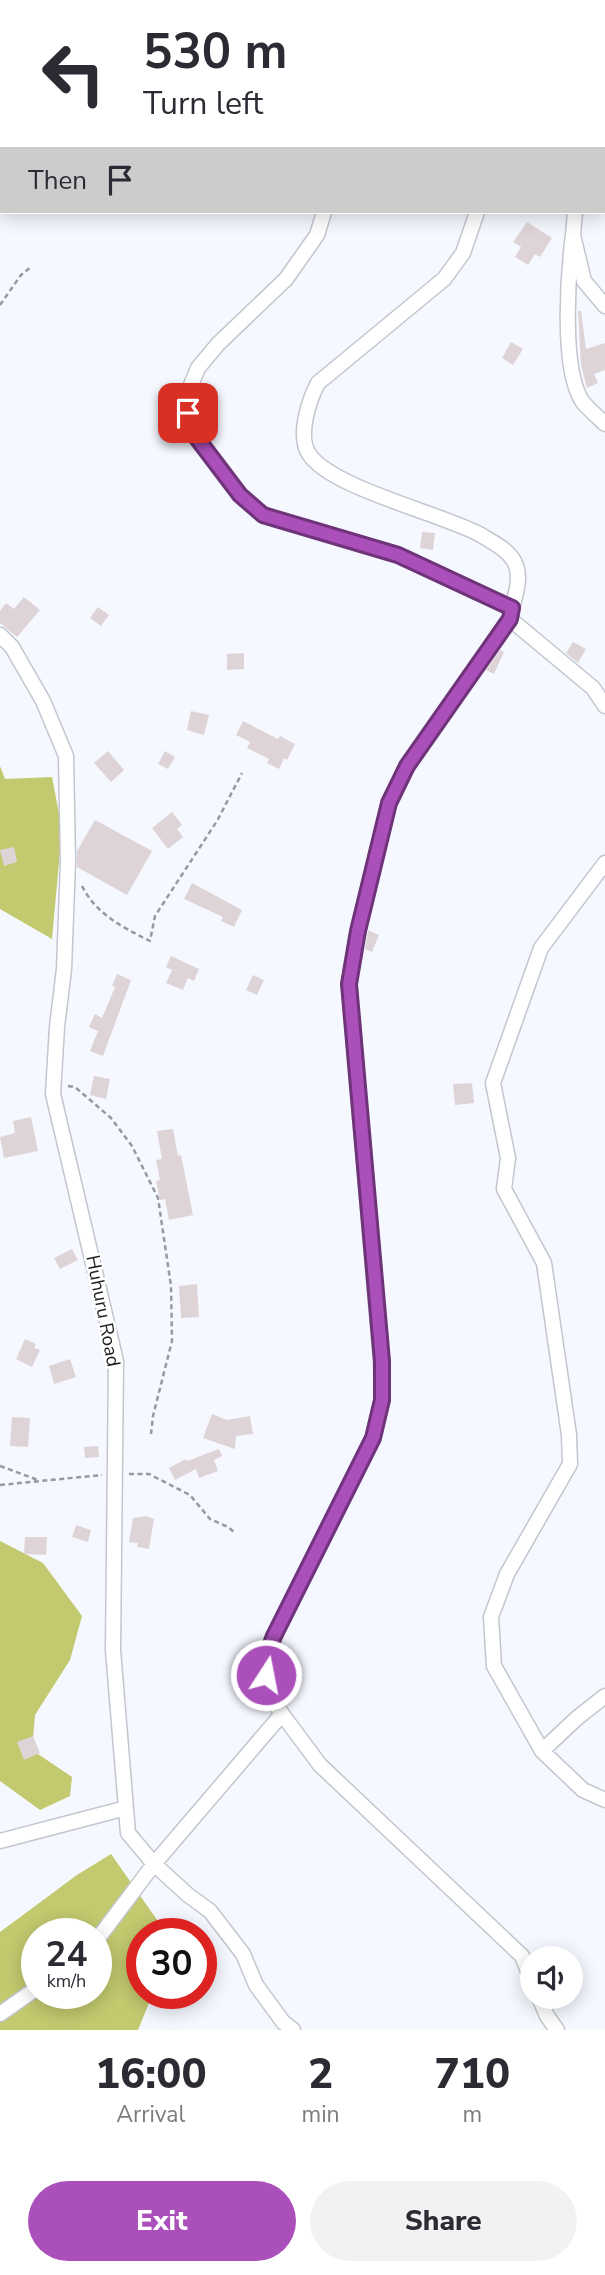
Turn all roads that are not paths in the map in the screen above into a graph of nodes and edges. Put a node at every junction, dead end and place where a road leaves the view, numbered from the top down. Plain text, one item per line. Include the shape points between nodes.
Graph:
1 (323, 214) edge
2 (476, 214) edge
3 (575, 214) edge
4 (573, 235) junction
5 (605, 306) edge
6 (605, 424) edge
7 (511, 613) junction
8 (0, 635) edge
9 (605, 706) edge
10 (605, 863) edge
11 (605, 1696) edge
12 (282, 1714) junction
13 (542, 1751) junction
14 (605, 1800) edge
15 (126, 1808) junction
16 (0, 1841) edge
17 (154, 1864) junction
18 (112, 1920) edge
19 (520, 1954) edge
20 (21, 1999) edge
21 (544, 2009) edge
22 (0, 2014) edge
23 (293, 2030) edge
24 (557, 2030) edge

1 - 7 street via 317,234 286,279 198,368 186,397 190,429 240,495 263,515 398,555
2 - 7 street via 463,253 444,279 318,383 308,401 304,426 307,452 325,471 467,527 499,545 514,561 519,583
3 - 4 street
4 - 5 street via 584,281
4 - 6 street via 568,274 570,371 582,401
7 - 9 street via 593,688
7 - 12 street via 407,766 389,803 358,931 349,984 382,1400 373,1438 265,1660 266,1690
8 - 15 street, Huhuru Road via 12,647 43,701 66,756 67,901 54,1094 116,1361 113,1650
10 - 13 street via 541,948 493,1083 509,1158 504,1189 544,1263 569,1435 570,1464 507,1574 491,1617 494,1666
11 - 13 street
12 - 17 street
12 - 19 street via 320,1765
13 - 14 street via 583,1790
15 - 16 street
15 - 17 street, Huhuru Road via 128,1833
17 - 18 street
17 - 23 street, Huhuru Road via 210,1911 243,1954 256,1985
20 - 22 street
21 - 24 street

